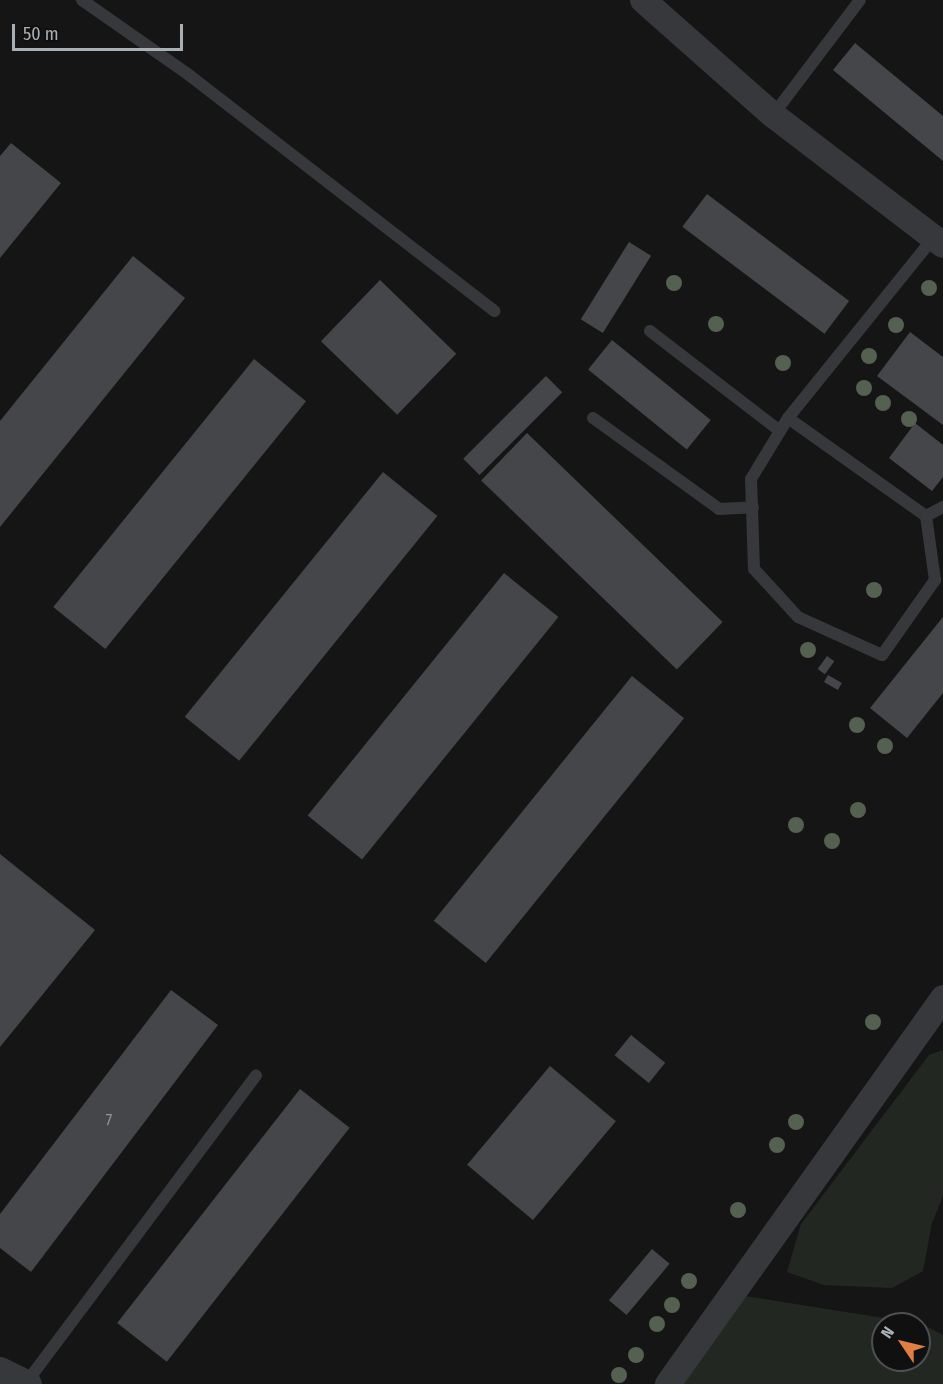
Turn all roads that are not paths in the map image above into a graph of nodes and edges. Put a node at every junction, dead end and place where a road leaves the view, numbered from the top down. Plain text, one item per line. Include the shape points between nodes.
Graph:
1 (82, 0) edge
2 (643, 0) edge
3 (860, 0) edge
4 (773, 115) junction
5 (940, 237) edge
6 (494, 311) dead end
7 (650, 331) dead end
8 (592, 418) dead end
9 (788, 418) junction
10 (780, 431) junction
11 (753, 507) junction
12 (943, 507) edge
13 (926, 516) junction
14 (943, 998) edge
15 (256, 1075) dead end
16 (0, 1370) edge
17 (27, 1383) edge
18 (668, 1384) edge

1 - 6 lane via 189,75
2 - 4 street
3 - 4 lane
4 - 5 street
5 - 9 lane
7 - 10 lane
8 - 11 lane via 719,509
9 - 10 lane
9 - 13 lane
10 - 11 lane via 751,479
11 - 13 lane via 754,569 798,617 882,655 935,580
12 - 13 lane
14 - 18 street
15 - 17 lane
16 - 17 street

